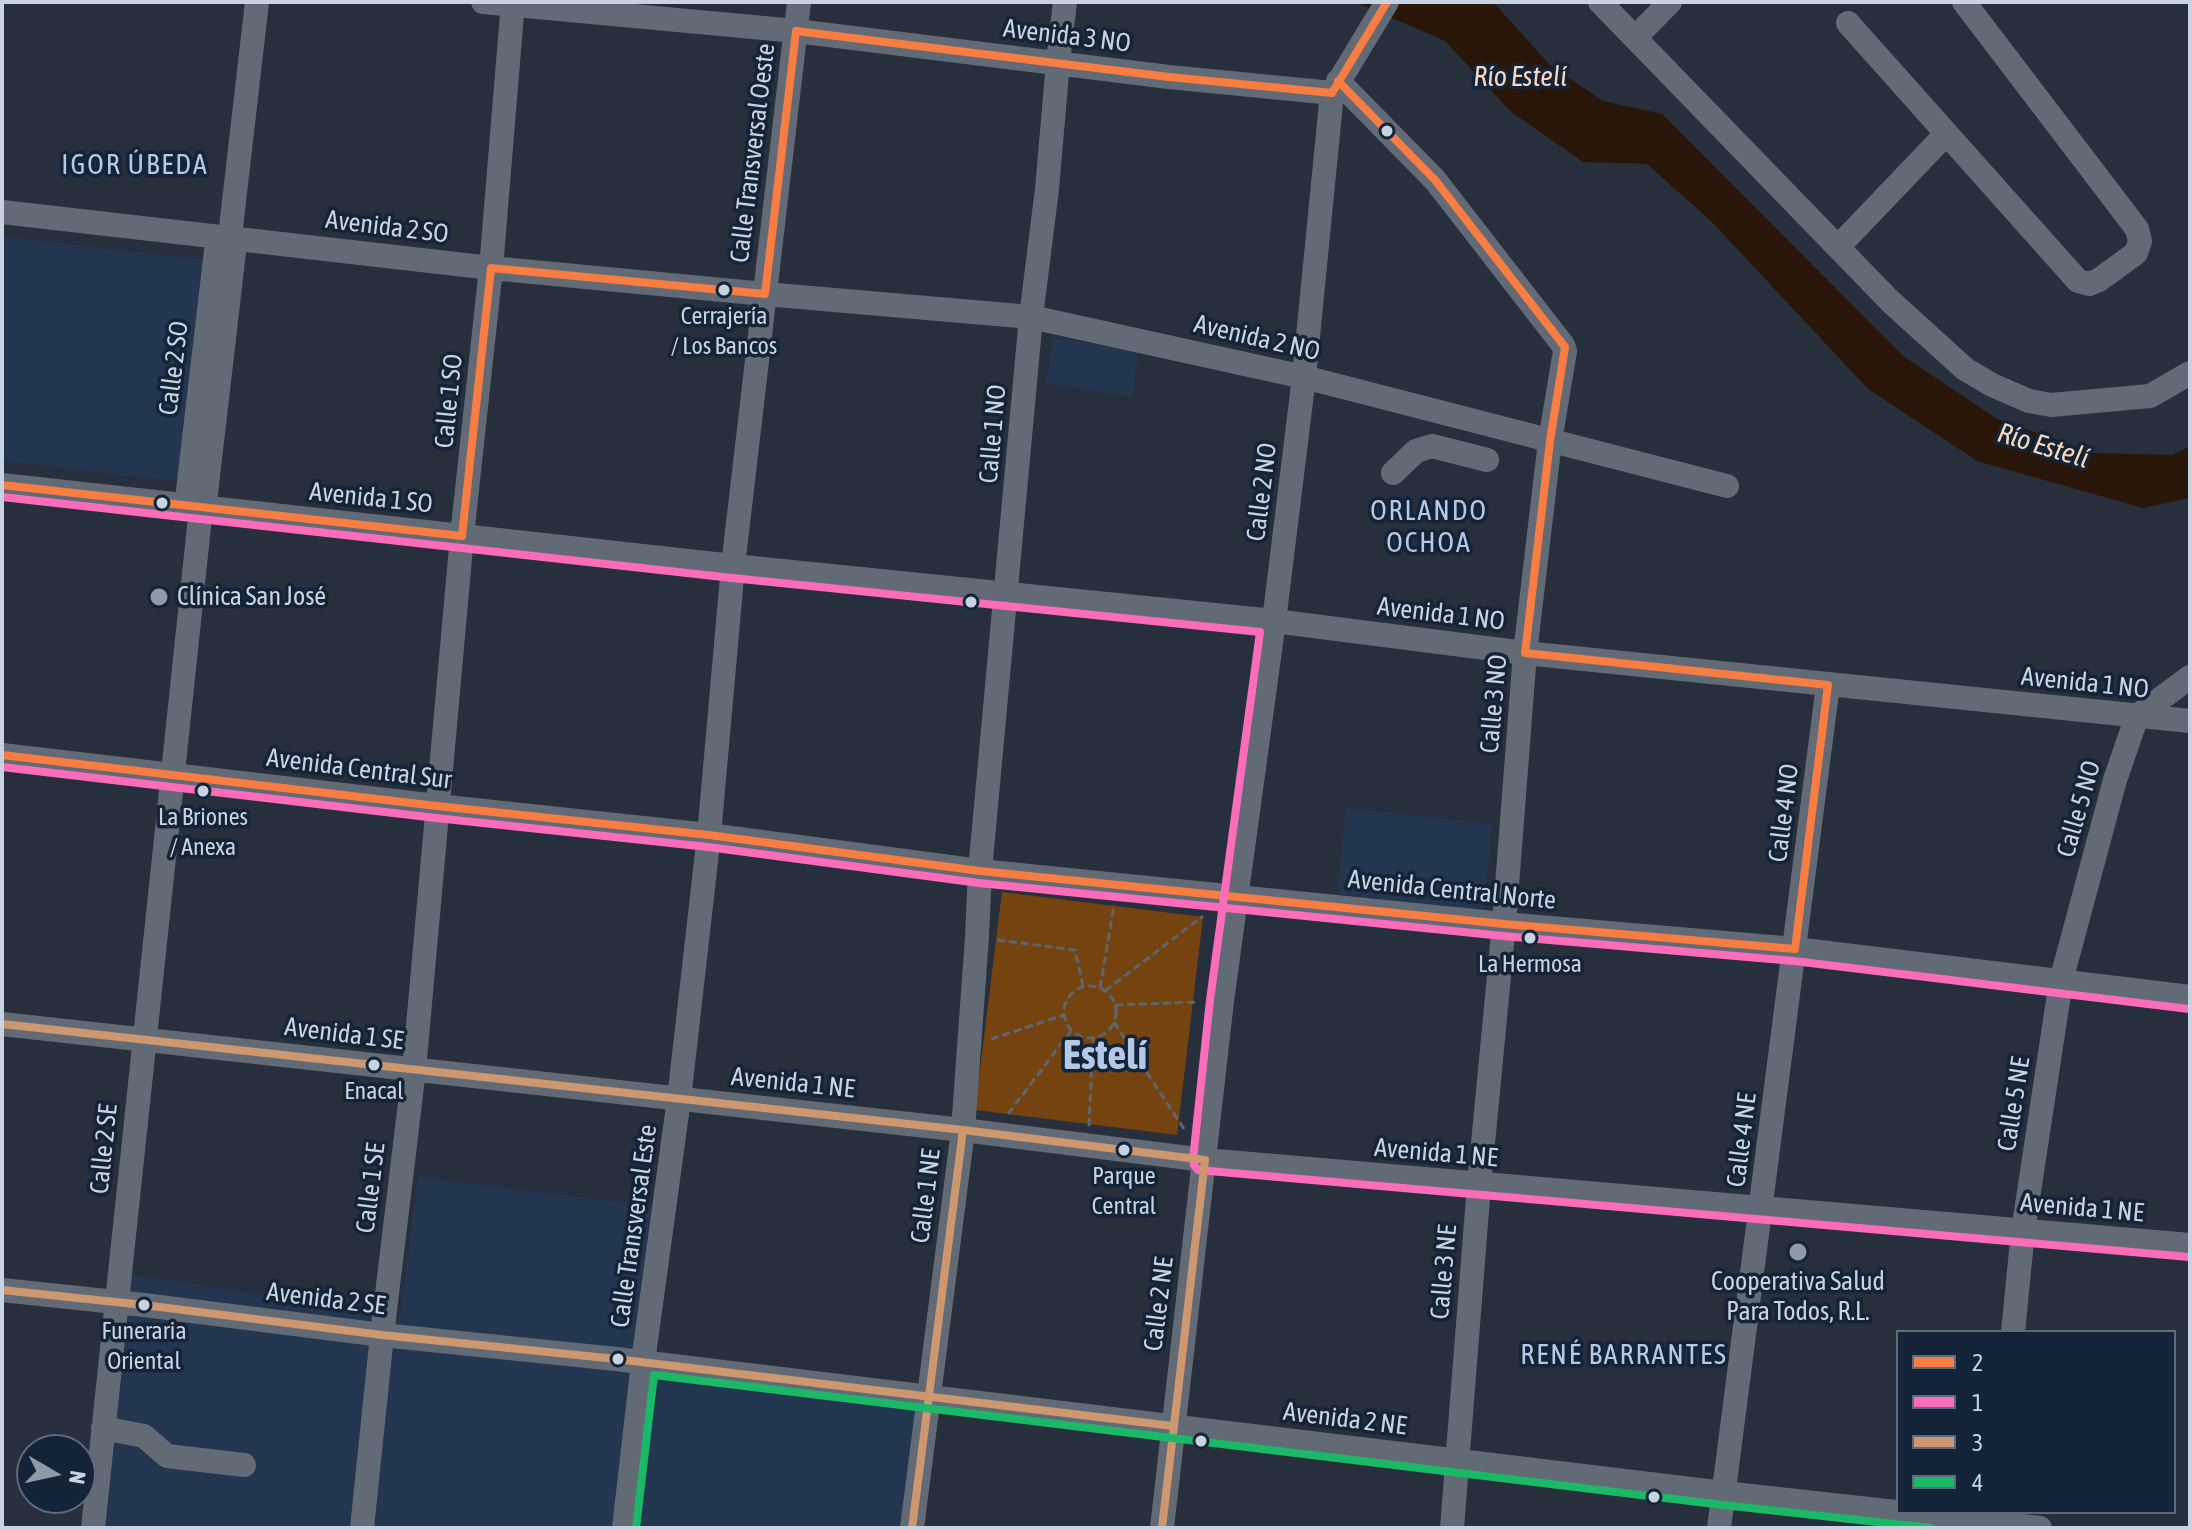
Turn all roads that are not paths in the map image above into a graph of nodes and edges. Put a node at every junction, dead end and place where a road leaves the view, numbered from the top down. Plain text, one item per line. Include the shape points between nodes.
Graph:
1 (257, 2) edge
2 (483, 2) edge
3 (799, 2) edge
4 (1065, 2) edge
5 (1600, 2) edge
6 (1670, 2) edge
7 (1964, 2) edge
8 (513, 4) edge
9 (1383, 9) edge
10 (1848, 23) dead end
11 (796, 31) junction
12 (1636, 37) junction
13 (1058, 62) junction
14 (1335, 87) junction
15 (1946, 134) junction
16 (2, 212) edge
17 (230, 236) junction
18 (1838, 247) junction
19 (491, 268) junction
20 (765, 294) junction
21 (1031, 317) junction
22 (2190, 373) edge
23 (1304, 377) junction
24 (1438, 412) junction
25 (1550, 441) junction
26 (1432, 446) junction
27 (1487, 460) dead end
28 (1393, 473) dead end
29 (2, 485) edge
30 (1727, 486) dead end
31 (201, 508) junction
32 (462, 536) junction
33 (733, 566) junction
34 (1007, 593) junction
35 (1274, 621) junction
36 (1525, 653) junction
37 (2190, 677) edge
38 (1828, 685) junction
39 (2137, 716) junction
40 (2190, 721) edge
41 (2, 755) edge
42 (173, 775) junction
43 (437, 806) junction
44 (709, 835) junction
45 (980, 871) junction
46 (1236, 896) junction
47 (1504, 924) junction
48 (1795, 949) junction
49 (2061, 981) junction
50 (2190, 997) edge
51 (2, 1024) edge
52 (144, 1038) junction
53 (414, 1070) junction
54 (679, 1099) junction
55 (963, 1130) junction
56 (1205, 1160) junction
57 (1479, 1185) junction
58 (1762, 1209) junction
59 (2023, 1231) junction
60 (2190, 1245) edge
61 (2, 1290) edge
62 (117, 1303) junction
63 (2013, 1330) edge
64 (382, 1335) junction
65 (643, 1362) junction
66 (928, 1396) junction
67 (1173, 1426) junction
68 (103, 1428) junction
69 (1457, 1460) junction
70 (244, 1465) dead end
71 (1724, 1493) junction
72 (1896, 1511) edge
73 (1926, 1514) edge
74 (1994, 1521) edge
75 (93, 1528) edge
76 (362, 1528) edge
77 (624, 1528) edge
78 (912, 1528) edge
79 (1162, 1528) edge
80 (1452, 1528) edge
81 (1719, 1528) edge
82 (2040, 1528) edge

1 - 17 street, Calle 2 SO
2 - 8 street, Avenida 3 NO
3 - 11 street, Calle Transversal Oeste
4 - 13 street, Calle 1 NO
5 - 12 street
6 - 12 street
7 - 15 street via 2137,229 2136,253 2099,280 2078,281
8 - 11 street, Avenida 3 NO
8 - 19 street, Calle 1 SO
9 - 14 street
10 - 15 street
11 - 13 street, Avenida 3 NO
11 - 20 street, Calle Transversal Oeste
12 - 18 street
13 - 14 street, Avenida 3 NO via 1169,77
13 - 21 street, Calle 1 NO
14 - 23 street, Calle 2 NO
14 - 25 street, Calle 3 NO via 1435,180 1563,345
15 - 18 street
16 - 17 street, Avenida 2 SO
17 - 19 street, Avenida 2 SO
17 - 31 street, Calle 2 SO via 234,252
18 - 22 street via 1965,369 2029,401 2051,405 2150,396
19 - 20 street, Avenida 2 SO
19 - 32 street, Calle 1 SO
20 - 21 street, Avenida 2 NO
20 - 33 street, Calle Transversal Oeste
21 - 23 street, Avenida 2 NO
21 - 34 street, Calle 1 NO
23 - 24 street, Avenida 2 NO
23 - 35 street, Calle 2 NO
24 - 25 street, Avenida 2 NO
24 - 26 street
25 - 30 street, Avenida 2 NO
25 - 36 street, Calle 3 NO
26 - 27 street
26 - 28 street via 1416,451
29 - 31 street, Avenida 1 SO
31 - 32 street, Avenida 1 SO
31 - 42 street, Calle 2 SO
32 - 33 street, Avenida 1 SO
32 - 43 street, Calle 1 SO
33 - 34 street, Avenida 1 NO
33 - 44 street, Calle Transversal Oeste
34 - 35 street, Avenida 1 NO
34 - 45 street, Calle 1 NO
35 - 36 street, Avenida 1 NO
35 - 46 street, Calle 2 NO
36 - 38 street, Avenida 1 NO
36 - 47 street, Calle 3 NO
37 - 39 street
38 - 39 street, Avenida 1 NO
38 - 48 street, Calle 4 NO
39 - 40 street, Avenida 1 NO
39 - 49 street, Calle 5 NO
41 - 42 street, Avenida Central Sur
42 - 43 street, Avenida Central Sur
42 - 52 street, Calle 2 SE
43 - 44 street, Avenida Central Sur
43 - 53 street, Calle 1 SE
44 - 45 street, Avenida Central Norte
44 - 54 street, Calle Transversal Este
45 - 46 street, Avenida Central Norte
45 - 55 street, Calle 1 NE
46 - 47 street, Avenida Central Norte
46 - 56 street, Calle 2 NE
47 - 48 street, Avenida Central Norte
47 - 57 street, Calle 3 NE
48 - 49 street, Avenida Central Norte
48 - 58 street, Calle 4 NE
49 - 50 street, Avenida Central Norte
49 - 59 street, Calle 5 NE
51 - 52 street, Avenida 1 SE
52 - 53 street, Avenida 1 SE
52 - 62 street, Calle 2 SE
53 - 54 street, Avenida 1 SE
53 - 64 street, Calle 1 SE
54 - 55 street, Avenida 1 NE
54 - 65 street, Calle Transversal Este
55 - 56 street, Avenida 1 NE
55 - 66 street, Calle 1 NE
56 - 57 street, Avenida 1 NE
56 - 67 street, Calle 2 NE
57 - 58 street, Avenida 1 NE
57 - 69 street, Calle 3 NE
58 - 59 street, Avenida 1 NE
58 - 71 street, Calle 4 NE
59 - 60 street, Avenida 1 NE
59 - 63 street, Calle 5 NE
61 - 62 street, Avenida 2 SE
62 - 64 street, Avenida 2 SE
62 - 68 street, Calle 2 SE
64 - 65 street, Avenida 2 SE
64 - 76 street, Calle 1 SE
65 - 66 street, Avenida 2 NE
65 - 77 street, Calle Transversal Este
66 - 67 street, Avenida 2 NE
66 - 78 street, Calle 1 NE
67 - 69 street, Avenida 2 NE
67 - 79 street, Calle 2 NE
68 - 70 street via 144,1436 167,1456
68 - 75 street, Calle 2 SE
69 - 71 street, Avenida 2 NE
69 - 80 street, Calle 3 NE
71 - 72 street, Avenida 2 NE
71 - 81 street, Calle 4 NE
73 - 74 street, Avenida 2 NE
74 - 82 street, Avenida 2 NE

